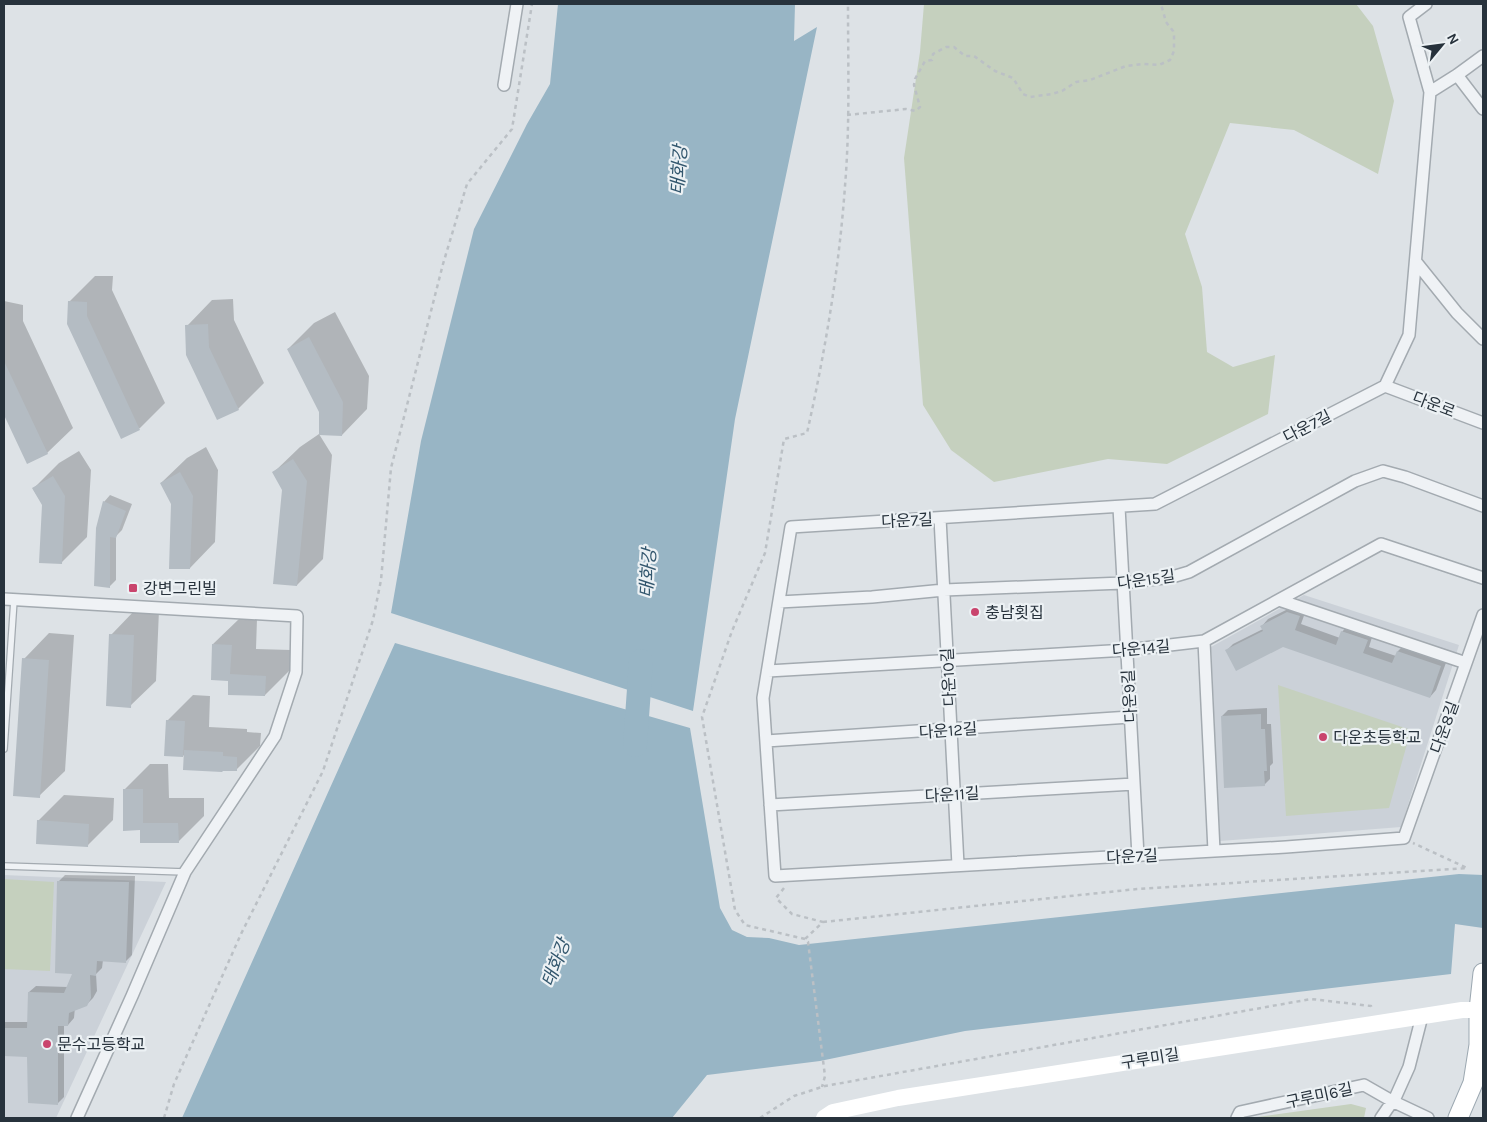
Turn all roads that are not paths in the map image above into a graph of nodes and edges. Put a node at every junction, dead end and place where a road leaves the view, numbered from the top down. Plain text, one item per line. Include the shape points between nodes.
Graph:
1 (517, 4) edge
2 (1426, 4) edge
3 (1483, 56) edge
4 (1457, 75) junction
5 (504, 85) dead end
6 (1430, 92) junction
7 (1483, 109) edge
8 (1416, 262) junction
9 (1483, 339) edge
10 (1385, 386) junction
11 (1483, 423) edge
12 (1483, 506) edge
13 (1119, 507) junction
14 (940, 518) junction
15 (1483, 578) edge
16 (1123, 583) junction
17 (944, 590) junction
18 (9, 600) edge
19 (1279, 600) junction
20 (779, 602) junction
21 (1483, 615) edge
22 (1204, 641) junction
23 (1126, 650) junction
24 (947, 660) junction
25 (1466, 663) junction
26 (768, 671) junction
27 (1130, 717) junction
28 (951, 730) junction
29 (766, 741) junction
30 (4, 748) edge
31 (1134, 784) junction
32 (954, 794) junction
33 (770, 805) junction
34 (1404, 838) joint
35 (1214, 851) junction
36 (1138, 856) junction
37 (4, 866) edge
38 (958, 866) junction
39 (184, 872) junction
40 (1483, 974) edge
41 (1479, 1010) junction
42 (1422, 1016) junction
43 (1392, 1101) junction
44 (77, 1118) edge
45 (824, 1118) edge
46 (1237, 1118) edge
47 (1381, 1118) edge
48 (1428, 1118) edge
49 (1458, 1118) edge

1 - 5 street
2 - 6 street via 1409,17
3 - 4 street
4 - 6 street
4 - 7 street
6 - 8 street
8 - 9 street via 1457,313
8 - 10 street via 1409,334
10 - 11 street, 다운로
10 - 13 street, 다운7길 via 1155,504
12 - 16 street, 다운15길 via 1383,472 1355,481 1189,572
13 - 14 street, 다운7길
13 - 16 street, 다운9길
14 - 17 street, 다운10길
14 - 20 street, 다운7길 via 791,527
15 - 19 street, 다운14길 via 1381,544
16 - 17 street, 다운15길
16 - 23 street, 다운9길
17 - 20 street, 다운15길
17 - 24 street, 다운10길
18 - 30 lane
18 - 39 street via 298,616 296,672 275,736
19 - 22 street, 다운14길
19 - 25 street
20 - 26 street, 다운7길
21 - 25 street, 다운8길
22 - 23 street, 다운14길
22 - 35 street
23 - 24 street, 다운14길
23 - 27 street, 다운9길
24 - 26 street, 다운14길
24 - 28 street, 다운10길
25 - 34 street, 다운8길
26 - 29 street, 다운7길 via 763,698
27 - 28 street, 다운12길
27 - 31 street, 다운9길
28 - 29 street, 다운12길
28 - 32 street, 다운10길
29 - 33 street, 다운7길
31 - 32 street, 다운11길
31 - 36 street, 다운9길
32 - 33 street, 다운11길
32 - 38 street, 다운10길
33 - 38 street, 다운7길 via 775,876
34 - 35 street, 다운7길
35 - 36 street, 다운7길
36 - 38 street, 다운7길
37 - 39 lane
39 - 44 street
40 - 41 main road
41 - 42 street, 구루미길
41 - 49 main road via 1480,1045 1473,1083
42 - 43 street via 1409,1067
42 - 45 street, 구루미길 via 898,1098 833,1112
43 - 46 street, 구루미6길 via 1364,1085 1240,1112
43 - 47 street
43 - 48 street, 구루미6길

